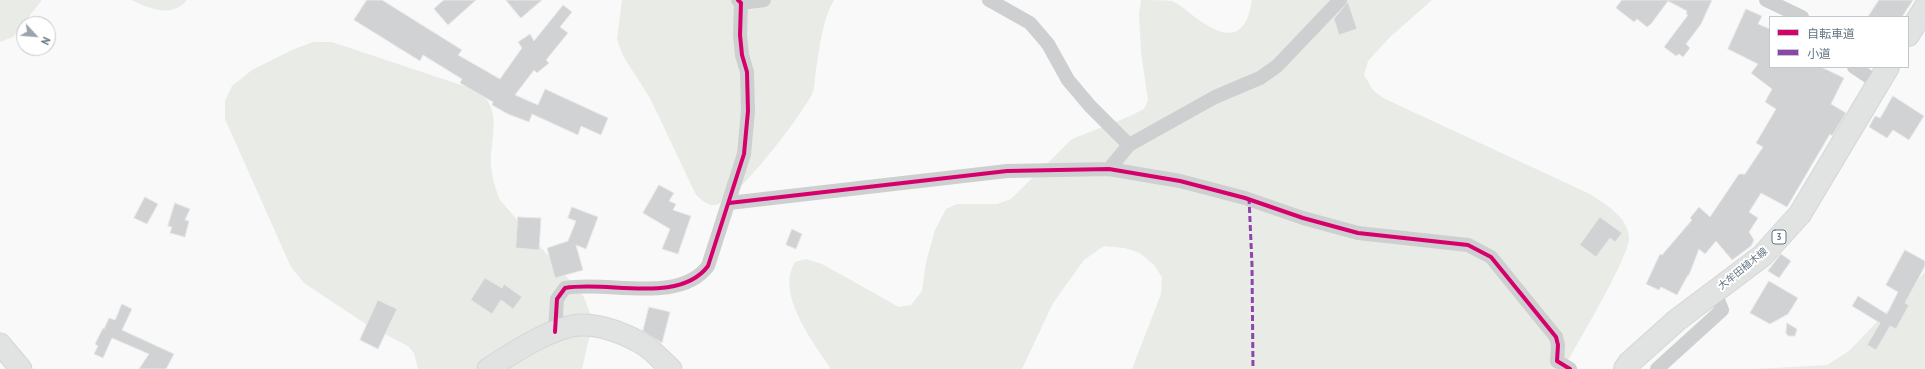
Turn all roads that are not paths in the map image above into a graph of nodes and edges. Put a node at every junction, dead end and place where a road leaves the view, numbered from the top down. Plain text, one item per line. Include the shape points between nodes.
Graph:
1 (764, 0) edge
2 (989, 0) edge
3 (1340, 0) edge
4 (1766, 0) edge
5 (739, 1) edge
6 (1925, 8) edge
7 (1800, 16) edge
8 (1909, 33) edge
9 (1858, 68) edge
10 (1883, 75) edge
11 (1129, 145) junction
12 (1109, 169) junction
13 (729, 203) junction
14 (1715, 292) junction
15 (555, 332) junction
16 (0, 344) edge
17 (1569, 368) edge
18 (20, 369) edge
19 (488, 369) edge
20 (671, 369) edge
21 (1625, 369) edge
22 (1657, 369) edge

1 - 5 street
2 - 11 street via 1030,24 1048,44 1068,80
3 - 11 street via 1277,66 1260,78 1215,97
4 - 7 street
5 - 13 street via 742,55 747,72 748,111 744,154
6 - 8 main road
9 - 10 street
10 - 14 main road, 大牟田植木線 / 3 via 1800,214 1762,256
11 - 12 street
12 - 13 street via 1007,171
12 - 17 street via 1180,181 1246,198 1303,218 1358,233 1468,245 1491,257 1556,337 1557,361
13 - 15 street via 708,266 702,275 688,282 666,287 630,289 594,285 565,288 557,299
14 - 21 main road, 大牟田植木線 / 3 via 1677,320
14 - 22 street via 1722,310
15 - 19 main road via 517,350
15 - 20 main road via 581,325 602,327 642,344
16 - 18 main road

